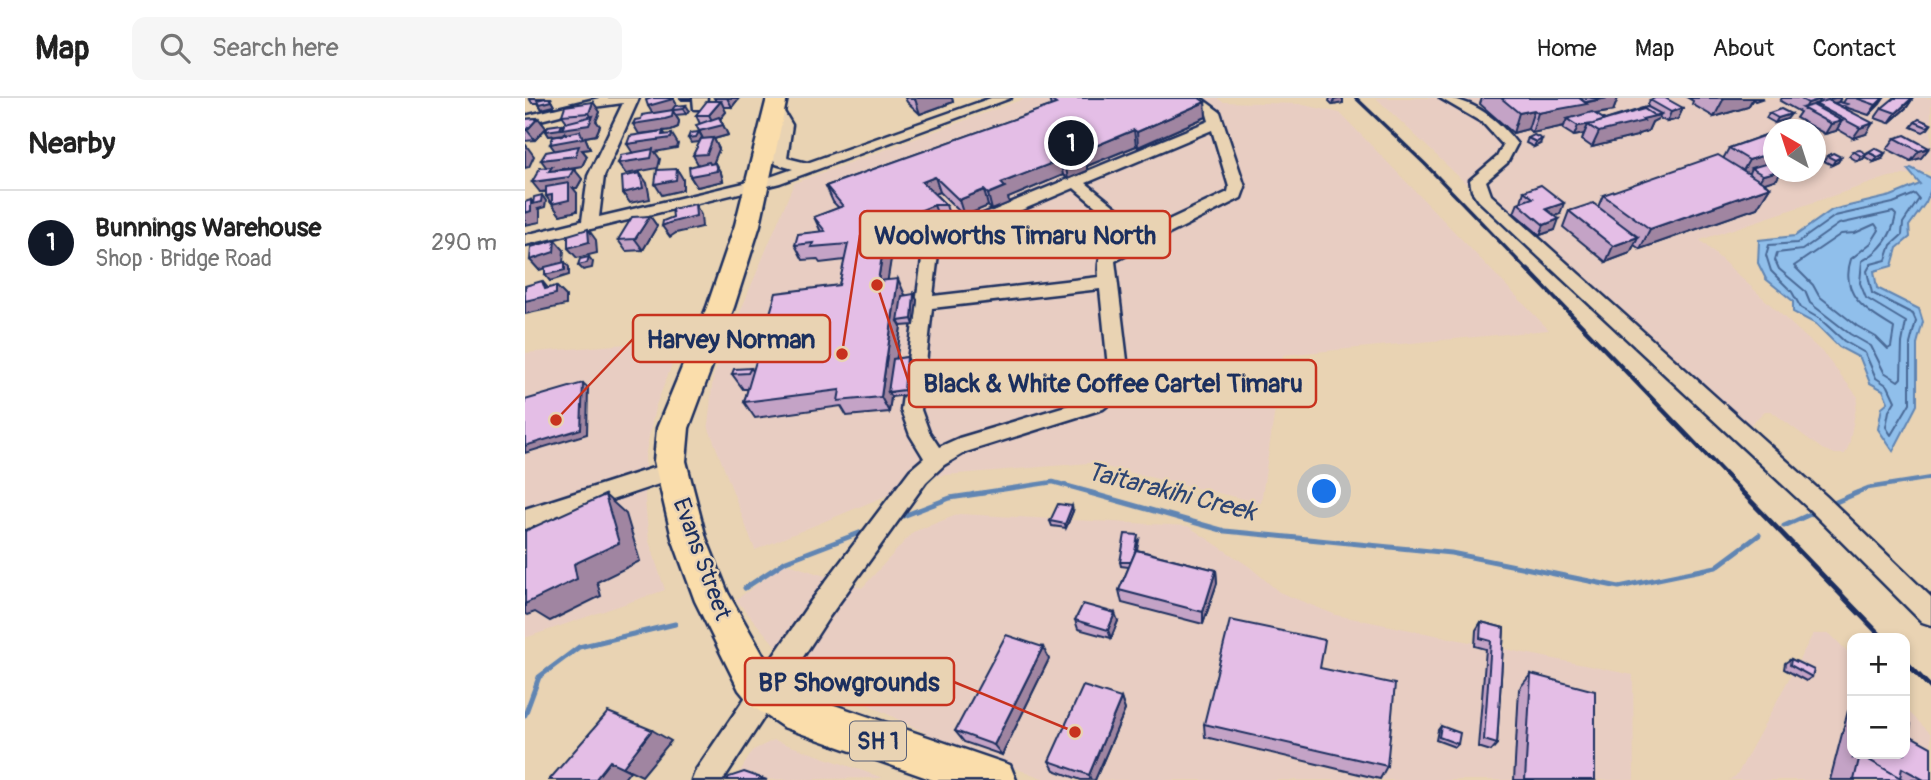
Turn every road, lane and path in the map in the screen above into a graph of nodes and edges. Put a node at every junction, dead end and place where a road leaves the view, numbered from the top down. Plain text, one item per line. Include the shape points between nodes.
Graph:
1 (630, 98) edge
2 (1004, 98) edge
3 (1192, 98) edge
4 (1447, 98) edge
5 (776, 103) edge
6 (525, 120) edge
7 (1217, 122) junction
8 (810, 168) junction
9 (1076, 182) junction
10 (761, 184) junction
11 (708, 197) junction
12 (752, 216) junction
13 (590, 224) junction
14 (1143, 238) junction
15 (525, 240) edge
16 (1108, 282) junction
17 (924, 303) junction
18 (936, 459) junction
19 (672, 471) junction
20 (525, 519) edge
21 (1931, 614) edge
22 (766, 692) junction
23 (706, 780) edge
24 (995, 780) edge

1 - 6 street
1 - 13 street via 596,176
2 - 8 street
3 - 7 street via 1213,112
4 - 21 street via 1488,120 1510,144 1504,159 1478,180 1485,198 1826,510
5 - 8 street via 785,125 781,161
5 - 10 highway, SH 1
7 - 9 street
7 - 14 street via 1237,187 1235,195
8 - 10 street
9 - 14 street
9 - 17 street via 931,242
10 - 11 street
10 - 12 highway, Evans Street / SH 1
11 - 12 street via 738,200
11 - 13 street
12 - 19 highway, Evans Street / SH 1 via 673,428
13 - 15 street
14 - 16 street via 1106,260
16 - 17 street
16 - 18 street via 1119,377 1111,392 1096,404 959,446
17 - 18 street via 911,410
18 - 22 street via 918,476 851,567
19 - 20 street
19 - 22 highway, Evans Street / SH 1 via 689,538 713,601
22 - 23 street
22 - 24 highway, Evans Street / SH 1 via 802,715

